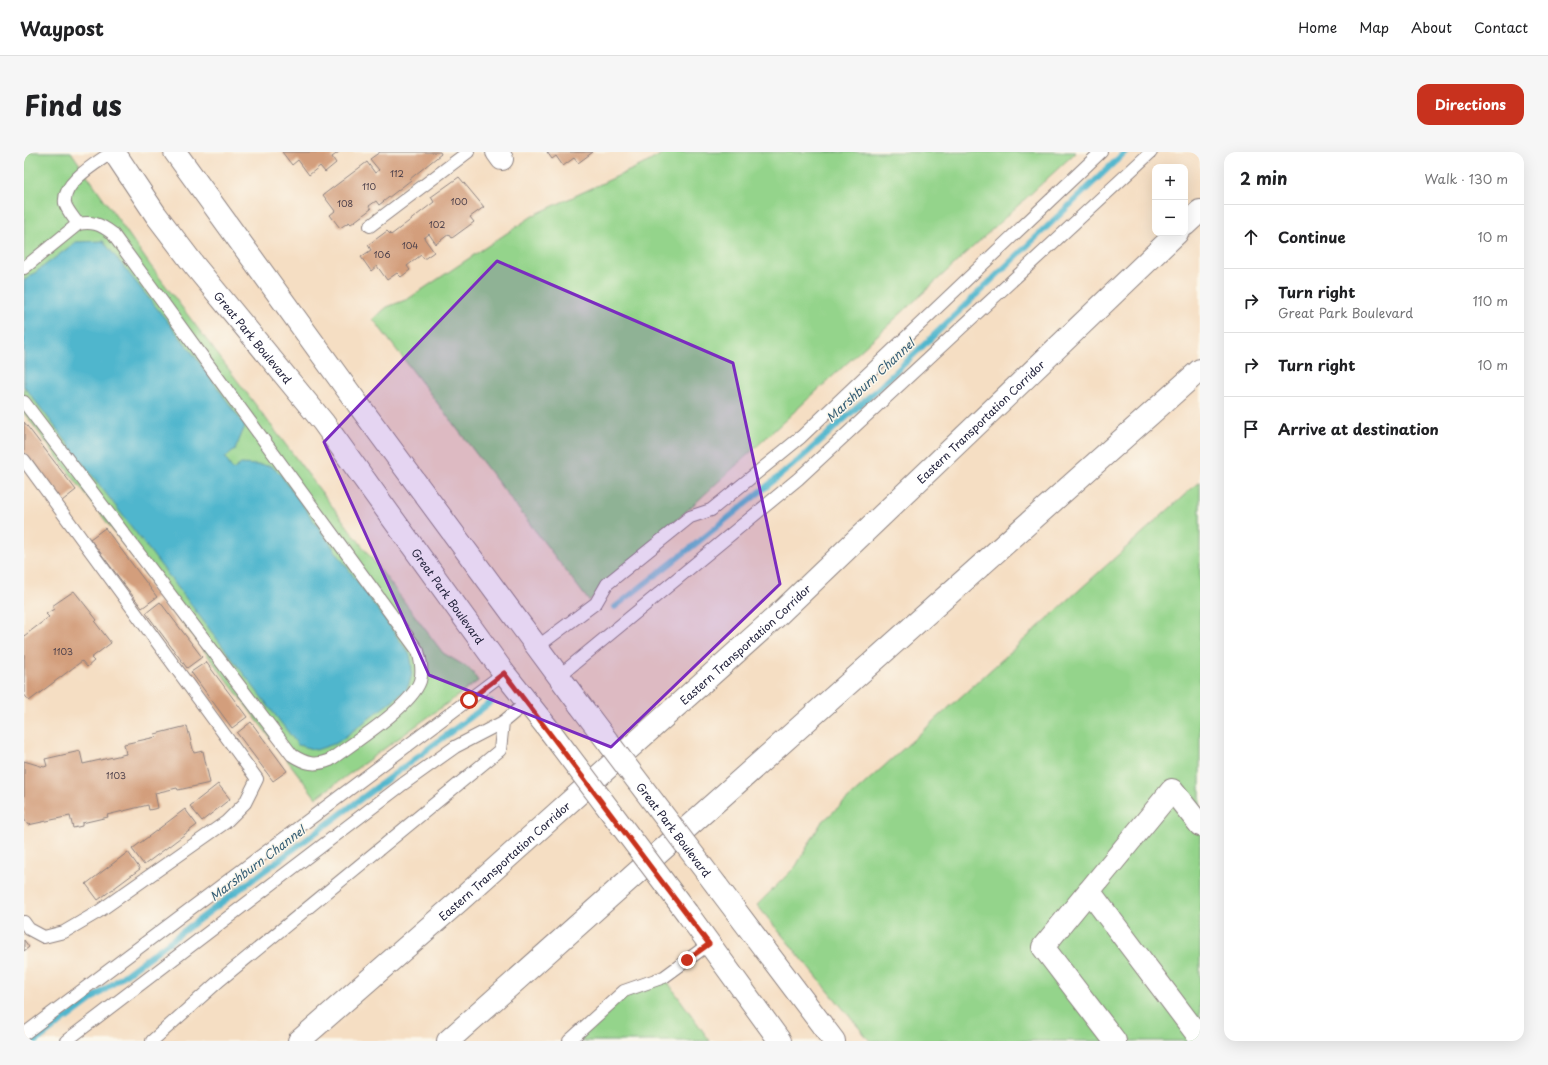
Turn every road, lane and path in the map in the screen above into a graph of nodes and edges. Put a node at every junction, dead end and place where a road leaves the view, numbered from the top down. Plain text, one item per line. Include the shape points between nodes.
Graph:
1 (113, 152) edge
2 (175, 152) edge
3 (468, 152) edge
4 (1101, 152) edge
5 (1151, 152) edge
6 (1200, 211) edge
7 (1188, 222) edge
8 (78, 224) junction
9 (370, 226) dead end
10 (1174, 236) edge
11 (24, 268) edge
12 (1200, 370) edge
13 (24, 402) edge
14 (24, 460) edge
15 (537, 646) junction
16 (504, 673) junction
17 (558, 676) junction
18 (527, 702) junction
19 (502, 722) junction
20 (1200, 825) edge
21 (1089, 891) junction
22 (24, 922) edge
23 (709, 944) junction
24 (24, 1034) edge
25 (1200, 1038) edge
26 (66, 1041) edge
27 (152, 1041) edge
28 (299, 1041) edge
29 (448, 1041) edge
30 (569, 1041) edge
31 (780, 1041) edge
32 (834, 1041) edge
33 (1115, 1041) edge

1 - 8 lane via 70,184 65,193 65,204
1 - 16 main road, Great Park Boulevard via 194,265 323,422
2 - 15 main road, Great Park Boulevard
3 - 9 lane
4 - 15 lane via 801,437 711,510 690,517 607,584 596,603
5 - 17 lane via 798,479
6 - 7 main road
8 - 11 lane
8 - 13 lane via 101,224 112,233 418,651 422,665 420,681 413,695 400,708 330,760 318,764 304,763 292,755
10 - 28 main road, Eastern Transportation Corridor via 778,615
12 - 29 main road
14 - 22 lane via 257,779 245,803 226,822 98,912 64,932 44,937 29,929
15 - 17 main road, Great Park Boulevard
16 - 18 main road, Great Park Boulevard
16 - 24 lane
17 - 32 main road, Great Park Boulevard, bridge
18 - 19 lane
18 - 23 main road, Great Park Boulevard, bridge
19 - 26 lane via 455,747 403,784
19 - 27 lane via 500,750 220,980
20 - 21 main road via 1172,790
21 - 25 main road
21 - 33 main road via 1043,947
23 - 30 lane via 664,977 624,991
23 - 31 main road, Great Park Boulevard

